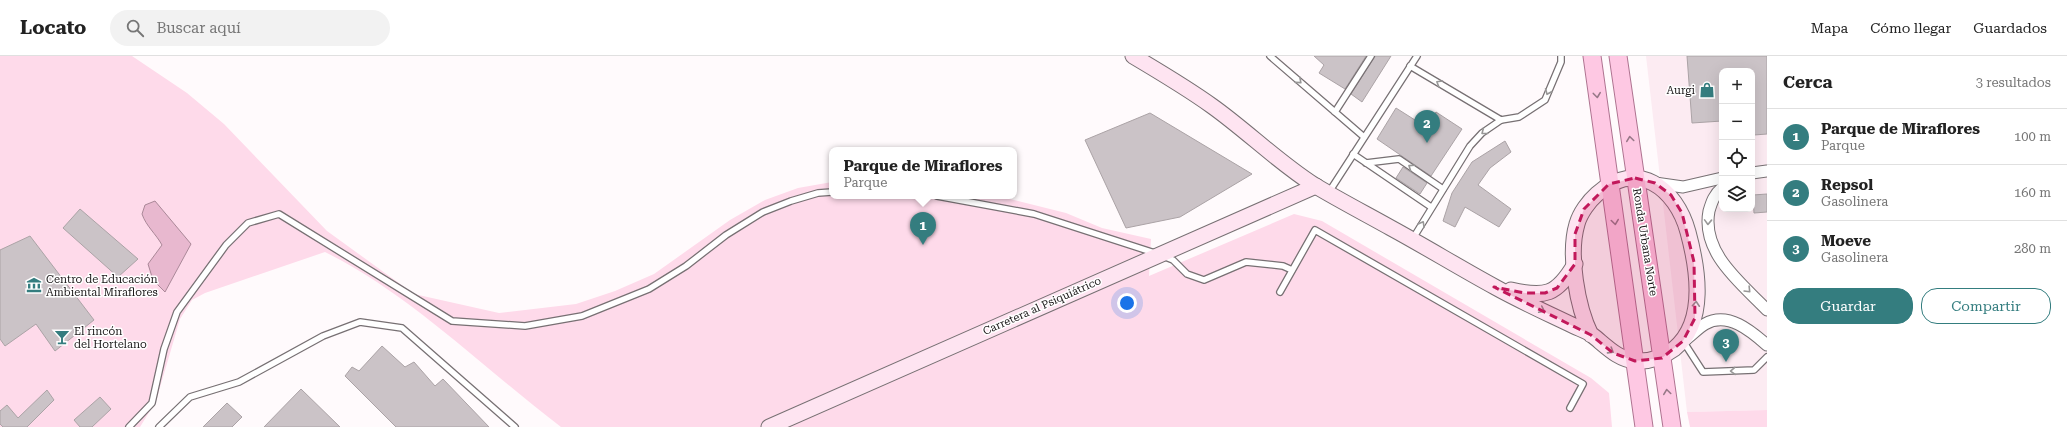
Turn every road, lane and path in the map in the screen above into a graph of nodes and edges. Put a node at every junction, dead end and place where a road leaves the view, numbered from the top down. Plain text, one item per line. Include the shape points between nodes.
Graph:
1 (1133, 56) edge
2 (1270, 56) edge
3 (1372, 56) edge
4 (1417, 56) edge
5 (1561, 56) edge
6 (1592, 56) edge
7 (1618, 56) edge
8 (1410, 66) junction
9 (1335, 112) junction
10 (1501, 120) junction
11 (1364, 137) junction
12 (1353, 154) junction
13 (1366, 163) junction
14 (1767, 171) edge
15 (1755, 173) edge
16 (1635, 178) junction
17 (1719, 179) edge
18 (1655, 183) junction
19 (1609, 184) junction
20 (1322, 189) junction
21 (1443, 189) junction
22 (1719, 190) edge
23 (829, 192) edge
24 (953, 199) edge
25 (1431, 207) junction
26 (1412, 240) junction
27 (1158, 254) junction
28 (1575, 264) junction
29 (1292, 270) junction
30 (1494, 287) junction
31 (1280, 292) dead end
32 (1767, 310) edge
33 (1591, 335) junction
34 (1683, 341) junction
35 (1767, 345) edge
36 (1767, 357) edge
37 (1662, 358) junction
38 (1635, 362) junction
39 (1570, 408) dead end
40 (130, 427) edge
41 (159, 427) edge
42 (515, 427) edge
43 (769, 427) edge
44 (1644, 427) edge
45 (1672, 427) edge

1 - 20 street via 1176,81 1213,107
2 -> 9 lane
3 - 9 lane
4 - 8 lane
5 -> 10 lane via 1561,62 1545,100 1519,116
6 -> 19 main road
16 -> 7 main road, Ronda Urbana Norte
10 -> 8 lane
8 - 11 lane
9 - 11 lane
10 -> 21 lane via 1482,133 1470,146
11 - 12 lane
12 - 13 lane
12 - 20 lane
21 -> 13 lane via 1399,159
13 - 25 lane
14 - 15 street
16 - 18 street
16 - 19 street
16 - 37 main road, Ronda Urbana Norte
17 - 18 street via 1683,187
34 -> 18 street via 1695,318 1694,262 1682,213 1671,195
19 - 28 street via 1594,197 1578,221 1575,234
19 -> 38 main road
20 - 26 street
20 - 27 street, Carretera al Psiquiátrico
21 - 25 lane
22 -> 32 street via 1711,202 1707,223 1710,240 1716,254 1729,270
23 - 40 lane via 791,201 763,212 726,235 686,266 649,288 582,316 525,326 452,321 279,214 248,223 226,245 177,312 164,349 152,403
24 - 27 lane via 1034,214
26 -> 25 lane
26 - 30 street
27 - 29 lane via 1173,260 1187,274 1204,280 1246,262 1284,266
27 - 43 street, Carretera al Psiquiátrico
28 - 30 street via 1565,281 1545,293 1525,293
28 - 33 street via 1578,302
29 - 31 lane
29 - 39 lane via 1315,230 1584,384
30 -> 33 street
33 -> 38 street via 1613,353
34 - 35 street via 1706,324 1718,320 1731,321 1755,334
36 -> 34 lane via 1754,370 1703,372
34 - 37 street
37 - 38 street
45 -> 37 main road, Ronda Urbana Norte
38 - 44 main road
41 - 42 lane via 190,397 239,382 323,336 360,322 402,328

